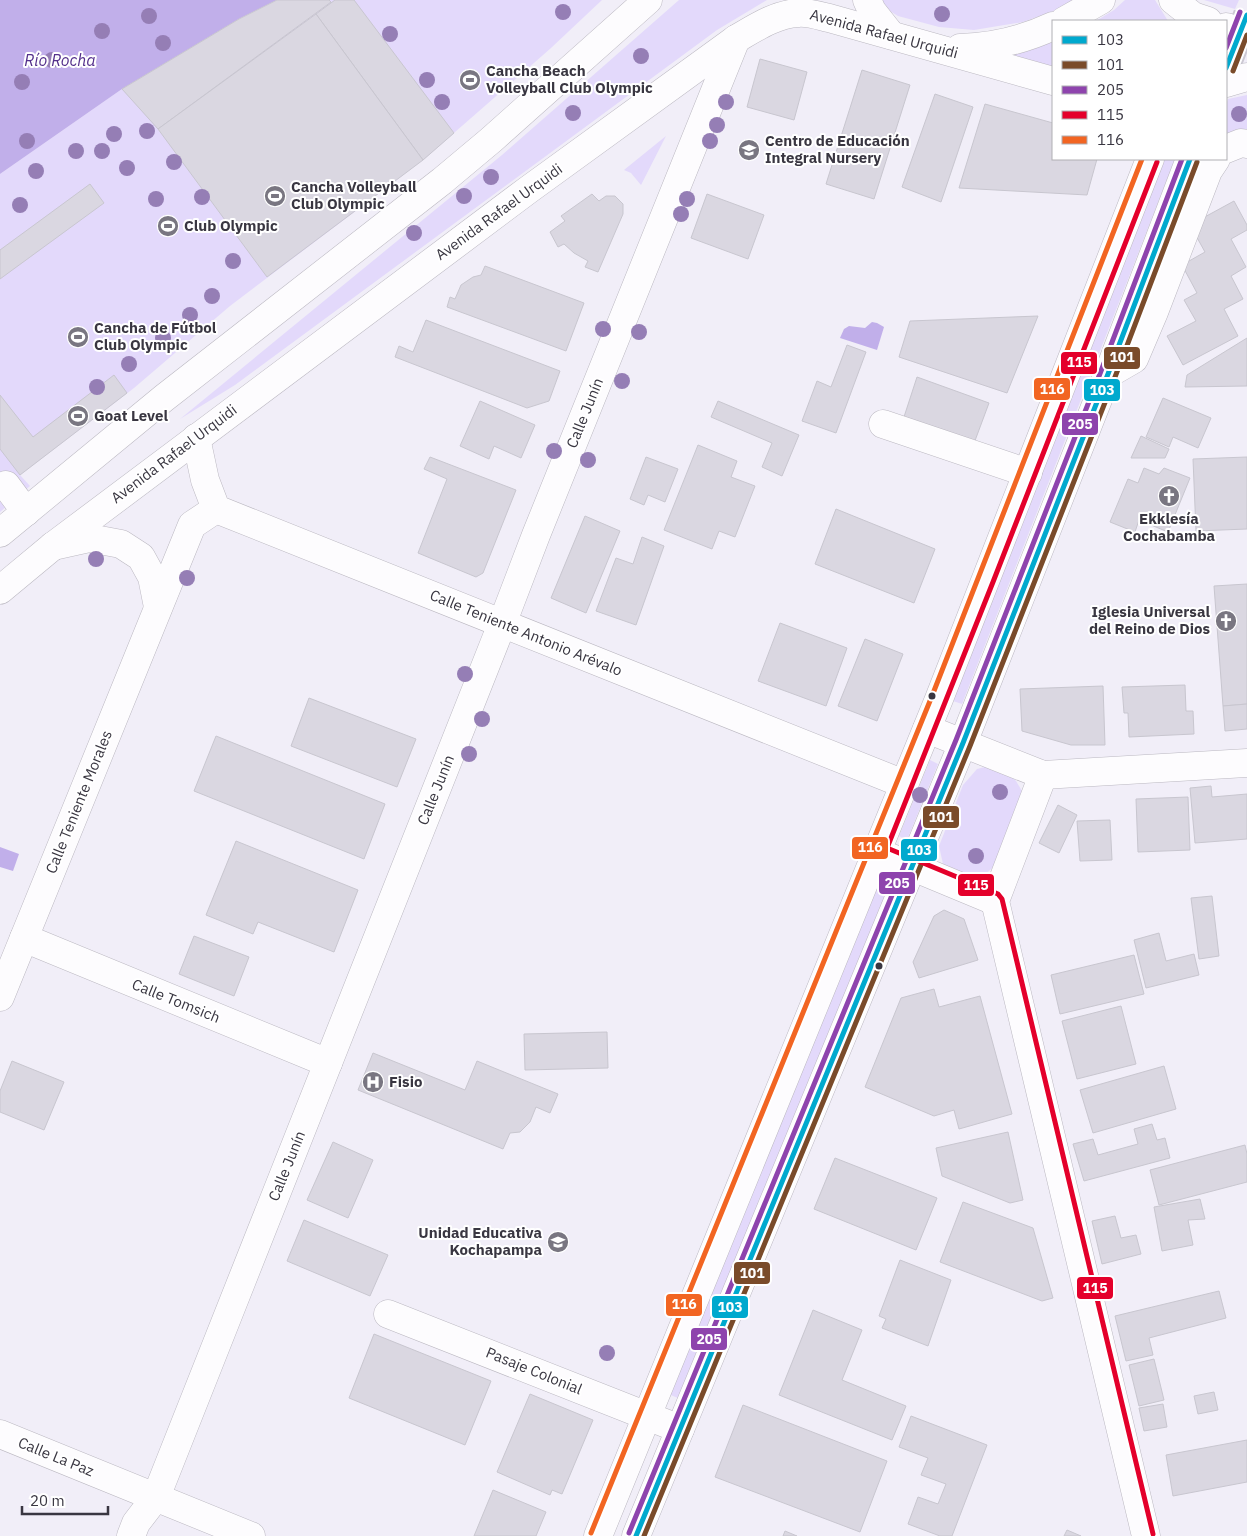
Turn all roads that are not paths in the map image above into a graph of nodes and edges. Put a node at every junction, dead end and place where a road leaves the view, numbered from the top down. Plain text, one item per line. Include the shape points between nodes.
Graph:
1 (648, 0) edge
2 (867, 0) edge
3 (1101, 0) edge
4 (1173, 0) edge
5 (1066, 20) edge
6 (1205, 20) edge
7 (1052, 26) edge
8 (1227, 27) edge
9 (1247, 32) edge
10 (891, 35) junction
11 (736, 39) junction
12 (939, 48) junction
13 (1247, 77) edge
14 (1052, 81) edge
15 (1227, 83) edge
16 (1247, 144) edge
17 (1227, 149) edge
18 (1150, 160) edge
19 (1190, 160) edge
20 (1215, 160) edge
21 (1108, 374) junction
22 (883, 424) dead end
23 (196, 438) junction
24 (1028, 473) junction
25 (6, 485) dead end
26 (216, 509) junction
27 (26, 512) junction
28 (0, 534) edge
29 (52, 546) junction
30 (0, 590) edge
31 (158, 607) junction
32 (502, 624) junction
33 (927, 729) junction
34 (963, 743) junction
35 (1247, 763) edge
36 (1043, 775) junction
37 (904, 784) junction
38 (877, 852) junction
39 (913, 867) junction
40 (995, 902) junction
41 (24, 938) junction
42 (0, 997) edge
43 (328, 1063) junction
44 (745, 1178) junction
45 (779, 1192) junction
46 (388, 1314) dead end
47 (647, 1416) junction
48 (680, 1429) junction
49 (0, 1434) edge
50 (156, 1498) junction
51 (131, 1536) edge
52 (252, 1536) edge
53 (598, 1536) edge
54 (636, 1536) edge
55 (1146, 1536) edge

1 - 27 main road via 442,181 170,394
2 - 10 main road
3 - 5 main road
4 - 6 main road via 1193,16
7 - 12 main road via 1030,37 985,47
8 - 9 main road
10 - 11 main road, Avenida Rafael Urquidi via 799,12 777,18
10 - 12 main road, Avenida Rafael Urquidi
11 - 23 main road, Avenida Rafael Urquidi
11 - 32 main road, Calle Junín
12 - 14 main road, Avenida Rafael Urquidi
13 - 15 main road
16 - 17 main road via 1240,143
18 - 24 main road
19 - 21 main road
20 - 21 main road via 1208,171 1134,359
21 - 34 main road
22 - 24 main road
23 - 26 main road via 205,480
23 - 29 main road, Avenida Rafael Urquidi
24 - 33 main road
25 - 27 main road
26 - 31 main road, Calle Teniente Morales via 192,525
26 - 32 main road, Calle Teniente Antonio Arévalo
27 - 28 main road
29 - 30 main road, Avenida Rafael Urquidi
29 - 31 main road via 89,538 121,544 145,563 152,577
31 - 41 main road, Calle Teniente Morales
32 - 37 main road, Calle Teniente Antonio Arévalo
32 - 43 main road, Calle Junín
33 - 34 main road
33 - 37 main road
34 - 36 main road
34 - 39 main road
35 - 36 main road
36 - 40 main road
37 - 38 main road
38 - 39 main road
38 - 44 main road
39 - 40 main road
39 - 45 main road
40 - 55 main road
41 - 42 main road, Calle Teniente Morales
41 - 43 main road, Calle Tomsich
43 - 50 main road, Calle Junín
44 - 45 main road
44 - 47 main road
45 - 48 main road
46 - 47 main road, Pasaje Colonial
47 - 48 main road, Pasaje Colonial
47 - 53 main road
48 - 54 main road
49 - 50 main road, Calle La Paz
50 - 51 main road, Calle Junín via 136,1523
50 - 52 main road, Calle La Paz

